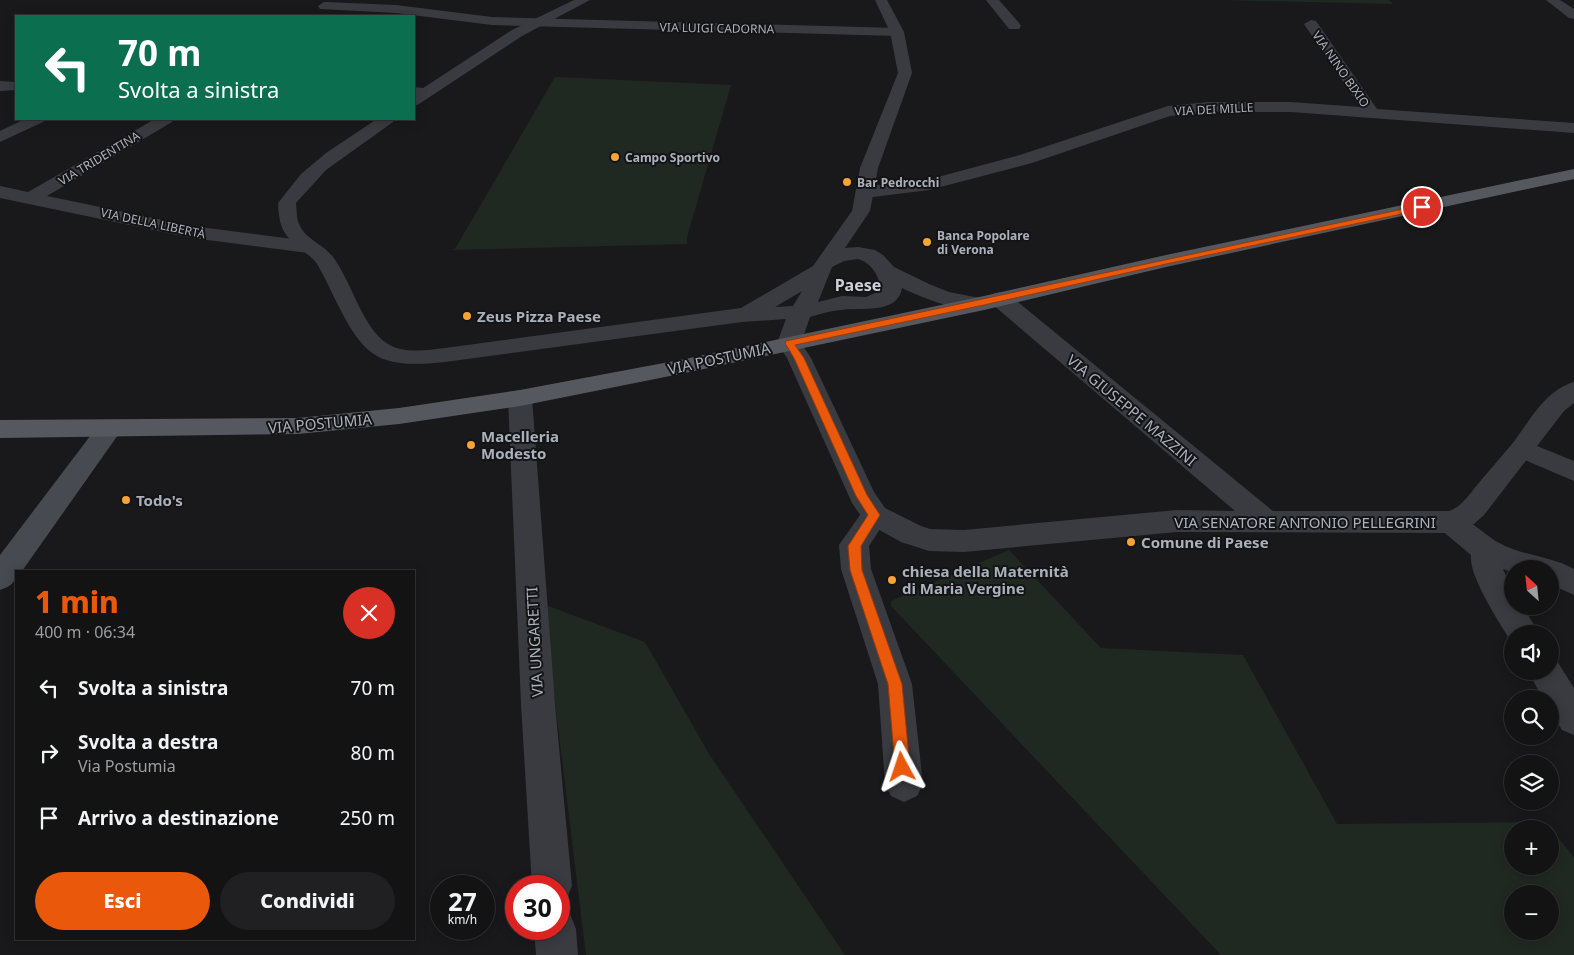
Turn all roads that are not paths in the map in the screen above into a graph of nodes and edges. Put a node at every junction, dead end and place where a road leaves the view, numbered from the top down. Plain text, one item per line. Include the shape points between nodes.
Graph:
1 (584, 0) edge
2 (881, 0) edge
3 (992, 0) edge
4 (1552, 0) edge
5 (324, 6) dead end
6 (1574, 15) edge
7 (537, 23) junction
8 (1311, 24) dead end
9 (1014, 26) dead end
10 (896, 32) junction
11 (0, 86) edge
12 (15, 86) edge
13 (420, 92) edge
14 (1372, 113) junction
15 (35, 120) edge
16 (164, 120) edge
17 (386, 120) edge
18 (1574, 128) edge
19 (0, 137) edge
20 (1574, 174) edge
21 (0, 192) edge
22 (865, 192) junction
23 (33, 198) junction
24 (858, 217) junction
25 (308, 246) junction
26 (823, 267) junction
27 (887, 275) junction
28 (988, 302) junction
29 (842, 303) junction
30 (810, 305) junction
31 (742, 315) junction
32 (883, 323) junction
33 (848, 331) junction
34 (789, 343) junction
35 (1574, 390) edge
36 (520, 398) junction
37 (0, 429) edge
38 (109, 429) junction
39 (1522, 449) junction
40 (1574, 472) edge
41 (874, 515) junction
42 (1266, 521) junction
43 (1450, 522) junction
44 (1487, 551) junction
45 (1509, 560) edge
46 (1559, 575) edge
47 (0, 578) edge
48 (1574, 583) edge
49 (1518, 625) edge
50 (1550, 680) edge
51 (1574, 720) edge
52 (904, 784) dead end
53 (551, 875) edge
54 (556, 940) edge
55 (557, 955) edge

1 - 7 street
2 - 10 street
3 - 9 street
4 - 6 street
5 - 7 street, VIA LUIGI CADORNA via 396,9
7 - 10 street, VIA LUIGI CADORNA
7 - 13 street
8 - 14 street, VIA NINO BIXIO
10 - 22 street via 905,73 869,168
11 - 12 street
14 - 18 street, VIA DEI MILLE
14 - 22 street, VIA DEI MILLE via 1291,107 1209,107 1168,111 951,179 907,189
15 - 19 street
16 - 23 street, VIA TRIDENTINA
17 - 25 street via 327,161 297,187 287,203 290,226
20 - 28 main road, VIA POSTUMIA
21 - 23 street, VIA DELLA LIBERTÀ
22 - 24 street
23 - 25 street, VIA DELLA LIBERTÀ via 192,232
24 - 26 street
24 - 27 street via 878,251
25 - 31 street via 324,259 367,336 380,350 396,355 415,357
26 - 27 street via 847,253 866,254
26 - 29 street via 822,286 834,300
26 - 30 street
26 - 31 street
27 - 28 street via 946,299
27 - 29 street via 888,296 866,304
27 - 32 street via 893,300
28 - 32 main road, VIA POSTUMIA
28 - 42 street, VIA GIUSEPPE MAZZINI
29 - 30 street
30 - 31 street
30 - 33 street
30 - 34 street
32 - 33 main road, VIA POSTUMIA
33 - 34 main road, VIA POSTUMIA
34 - 36 main road, VIA POSTUMIA
34 - 41 street
35 - 39 street, VIA SENATORE ANTONIO PELLEGRINI via 1554,405
36 - 38 main road, VIA POSTUMIA via 398,416 298,426
36 - 53 street, VIA UNGARETTI
37 - 38 main road, VIA POSTUMIA
38 - 47 main road
39 - 40 street
39 - 43 street, VIA SENATORE ANTONIO PELLEGRINI via 1474,508 1464,517
41 - 42 street, VIA SENATORE ANTONIO PELLEGRINI via 929,540 964,541 1177,521
41 - 52 street via 854,546 856,570 895,684
42 - 43 street, VIA SENATORE ANTONIO PELLEGRINI
43 - 44 street
44 - 45 street
44 - 49 street via 1485,563
46 - 48 street
50 - 51 street
54 - 55 street

